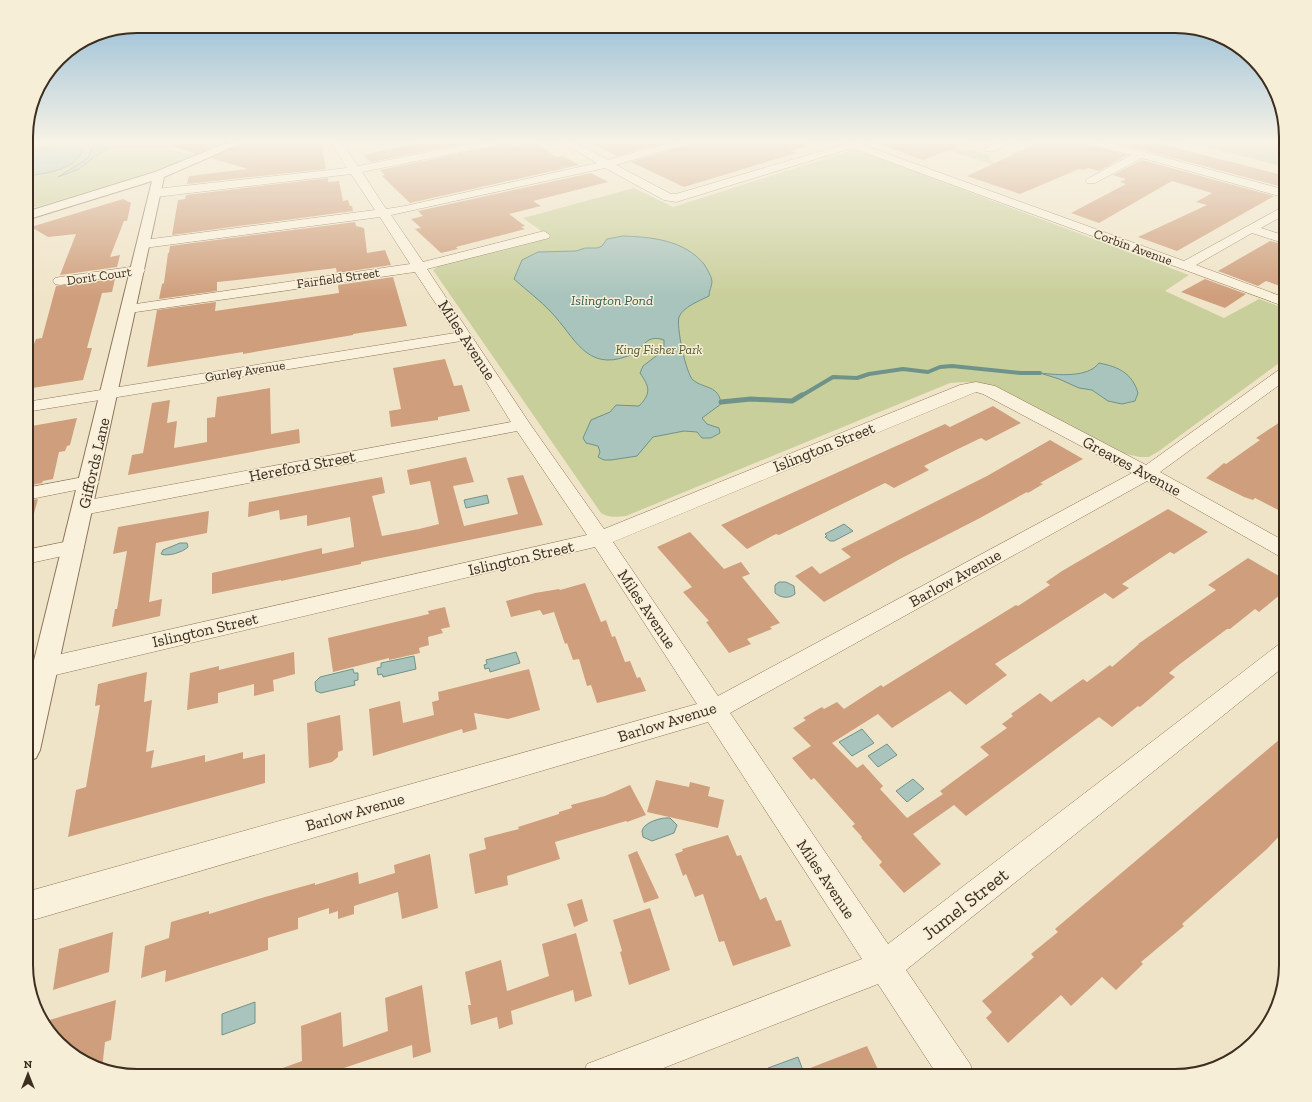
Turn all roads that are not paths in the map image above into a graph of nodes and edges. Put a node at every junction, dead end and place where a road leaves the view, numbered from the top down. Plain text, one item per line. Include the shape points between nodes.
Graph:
1 (119, 193) edge
2 (156, 193) edge
3 (370, 193) edge
4 (475, 193) edge
5 (661, 193) edge
6 (691, 193) edge
7 (985, 193) edge
8 (1279, 213) edge
9 (33, 214) edge
10 (384, 214) junction
11 (1251, 229) junction
12 (544, 235) dead end
13 (1279, 238) edge
14 (144, 244) junction
15 (1185, 266) junction
16 (418, 267) junction
17 (138, 270) junction
18 (60, 281) dead end
19 (1279, 300) edge
20 (129, 309) junction
21 (465, 336) junction
22 (1279, 377) edge
23 (976, 387) joint
24 (110, 394) junction
25 (33, 406) edge
26 (522, 425) junction
27 (1147, 473) junction
28 (88, 482) junction
29 (33, 493) edge
30 (83, 508) junction
31 (600, 539) junction
32 (74, 547) junction
33 (1279, 547) edge
34 (33, 556) edge
35 (1279, 657) edge
36 (36, 669) edge
37 (33, 693) edge
38 (714, 710) junction
39 (33, 905) edge
40 (885, 966) junction
41 (617, 1069) edge
42 (953, 1069) edge

1 - 9 street
2 - 14 street, Giffords Lane
3 - 10 street, Miles Avenue
4 - 10 street
5 - 6 street via 676,198
7 - 15 street, Corbin Avenue
8 - 11 street
10 - 14 street
10 - 16 street, Miles Avenue
11 - 13 street
11 - 15 street
12 - 16 street, Fairfield Street
14 - 17 street, Giffords Lane
15 - 19 street, Corbin Avenue
16 - 20 street, Fairfield Street
16 - 21 street, Miles Avenue
17 - 18 street, Dorit Court
17 - 20 street, Giffords Lane
20 - 24 street, Giffords Lane
21 - 24 street, Gurley Avenue
21 - 26 street, Miles Avenue
22 - 27 street, Barlow Avenue
23 - 27 street, Greaves Avenue via 989,390
23 - 31 street, Islington Street
24 - 25 street, Gurley Avenue
24 - 28 street, Giffords Lane
26 - 30 street, Hereford Street
26 - 31 street, Miles Avenue
27 - 33 street, Greaves Avenue
27 - 38 street, Barlow Avenue
28 - 29 street
28 - 30 street, Giffords Lane
30 - 32 street, Giffords Lane
31 - 36 street, Islington Street
31 - 38 street, Miles Avenue
32 - 34 street
32 - 36 street, Giffords Lane
35 - 40 street, Jumel Street
36 - 37 street, Giffords Lane
38 - 39 street, Barlow Avenue
38 - 40 street, Miles Avenue
40 - 41 street, Jumel Street
40 - 42 street, Miles Avenue

